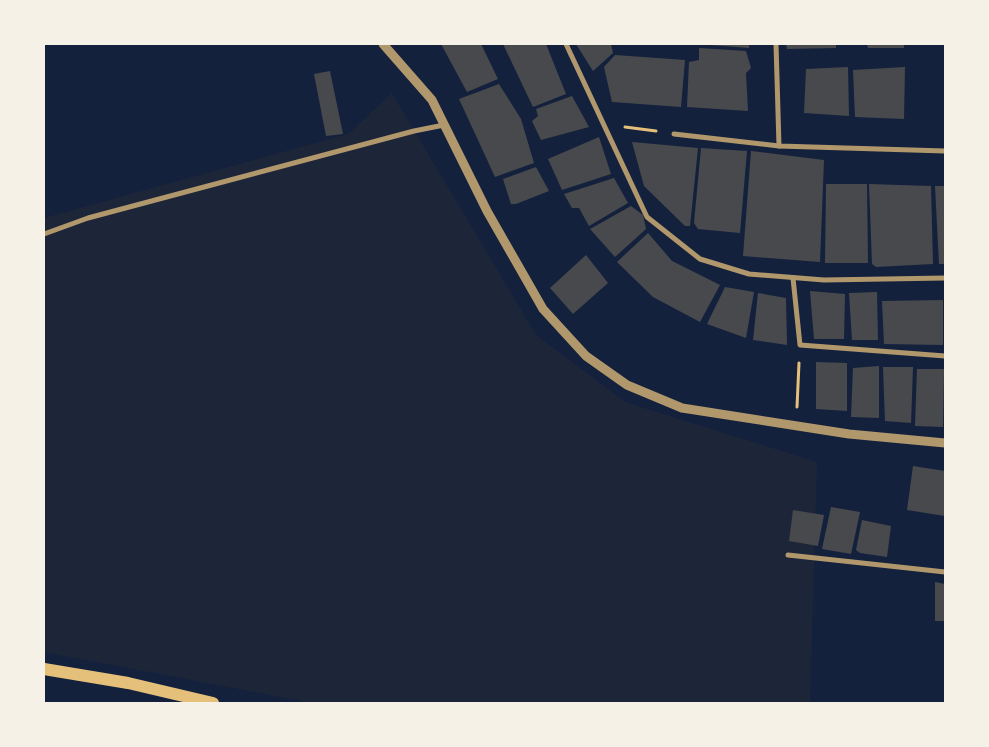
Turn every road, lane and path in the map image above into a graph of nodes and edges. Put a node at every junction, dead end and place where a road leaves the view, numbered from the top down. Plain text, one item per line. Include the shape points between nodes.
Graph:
1 (383, 44) edge
2 (566, 44) edge
3 (776, 44) edge
4 (603, 124) junction
5 (444, 125) junction
6 (674, 134) joint
7 (779, 146) junction
8 (945, 151) edge
9 (44, 234) edge
10 (793, 278) junction
11 (945, 278) edge
12 (800, 345) junction
13 (945, 356) edge
14 (796, 426) junction
15 (945, 443) edge
16 (788, 555) dead end
17 (945, 572) edge
18 (44, 669) edge
19 (213, 703) edge

1 - 5 street via 432,100
2 - 4 street
3 - 7 street
4 - 6 path
4 - 10 street via 647,217 700,259 749,274
5 - 9 street via 88,218
5 - 14 street via 487,211 543,309 586,356 627,385 682,408
6 - 7 street
7 - 8 street
10 - 11 street
10 - 12 street
12 - 13 street
12 - 14 path
14 - 15 street
16 - 17 street
18 - 19 main road via 128,683

